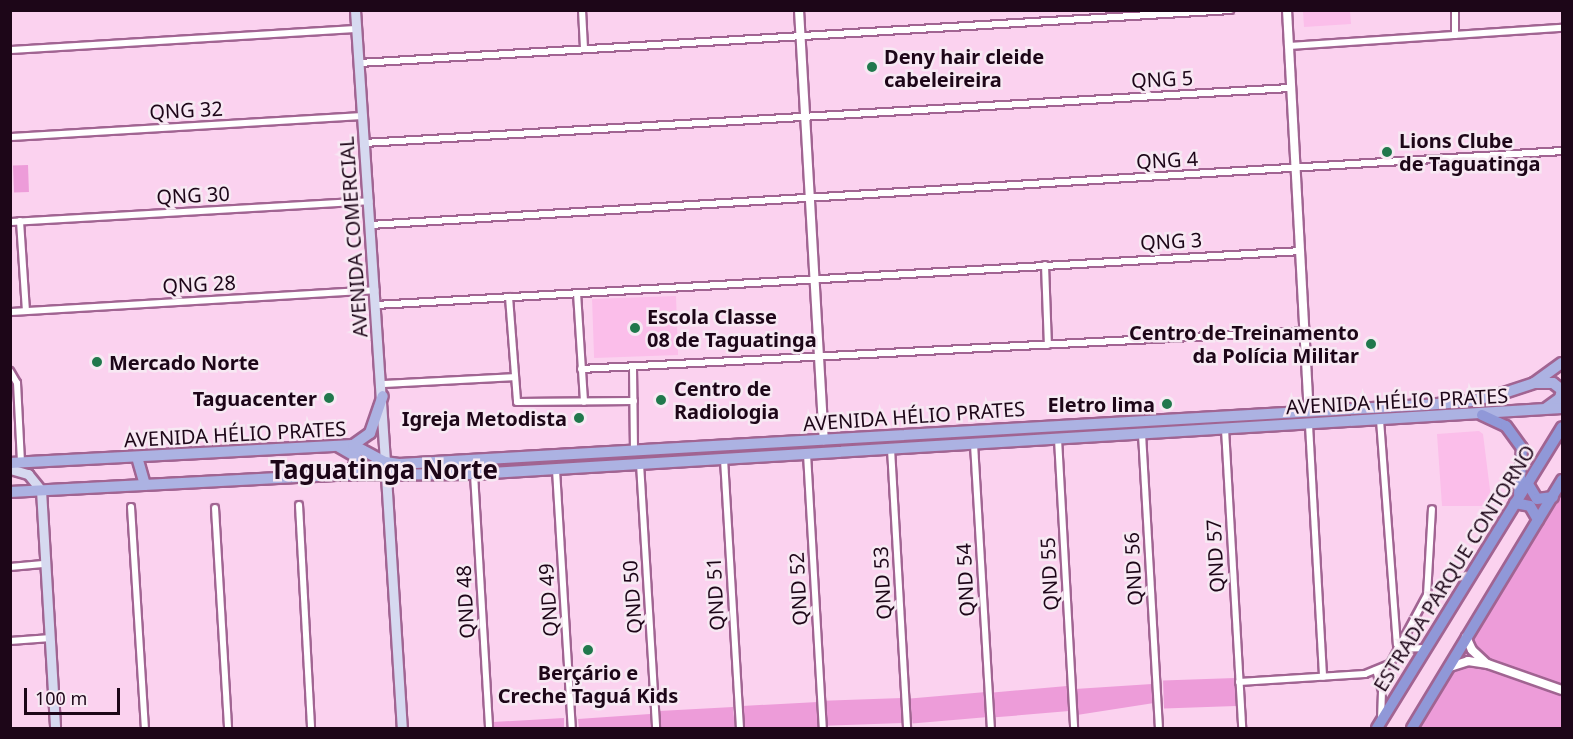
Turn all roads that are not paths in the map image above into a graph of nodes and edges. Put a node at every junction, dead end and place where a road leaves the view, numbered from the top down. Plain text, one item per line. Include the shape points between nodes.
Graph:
1 (355, 10) edge
2 (582, 10) edge
3 (799, 10) edge
4 (1230, 10) edge
5 (1287, 10) edge
6 (1455, 10) edge
7 (1563, 28) edge
8 (356, 29) junction
9 (1455, 35) junction
10 (800, 36) junction
11 (1288, 46) junction
12 (584, 48) junction
13 (12, 50) edge
14 (359, 63) junction
15 (1291, 88) junction
16 (363, 116) junction
17 (805, 117) junction
18 (11, 136) edge
19 (364, 142) junction
20 (1563, 150) edge
21 (1295, 169) junction
22 (810, 198) junction
23 (369, 201) junction
24 (20, 221) junction
25 (10, 222) edge
26 (370, 225) junction
27 (1300, 250) junction
28 (1045, 265) junction
29 (815, 279) junction
30 (375, 290) junction
31 (577, 293) junction
32 (509, 297) junction
33 (376, 305) junction
34 (26, 311) junction
35 (10, 312) edge
36 (1305, 331) junction
37 (1048, 345) junction
38 (819, 359) junction
39 (1563, 363) edge
40 (633, 368) junction
41 (581, 369) junction
42 (13, 373) edge
43 (514, 376) junction
44 (1534, 382) junction
45 (382, 390) junction
46 (634, 401) junction
47 (584, 402) junction
48 (1563, 408) edge
49 (1543, 410) junction
50 (1309, 411) junction
51 (1482, 415) junction
52 (1147, 420) junction
53 (1380, 420) junction
54 (1309, 425) junction
55 (1563, 427) edge
56 (1225, 429) junction
57 (1142, 434) junction
58 (1093, 436) junction
59 (853, 439) junction
60 (1058, 439) junction
61 (824, 440) junction
62 (974, 444) junction
63 (353, 445) junction
64 (336, 446) junction
65 (891, 449) junction
66 (634, 451) junction
67 (807, 454) junction
68 (137, 456) junction
69 (724, 459) junction
70 (384, 462) junction
71 (16, 463) edge
72 (640, 464) junction
73 (597, 467) junction
74 (10, 469) edge
75 (556, 470) junction
76 (352, 471) junction
77 (474, 474) junction
78 (336, 475) junction
79 (386, 476) junction
80 (1563, 480) edge
81 (1528, 483) junction
82 (145, 485) junction
83 (41, 490) junction
84 (10, 492) edge
85 (1553, 497) junction
86 (1517, 500) junction
87 (299, 505) dead end
88 (131, 507) dead end
89 (215, 508) dead end
90 (1431, 509) dead end
91 (1538, 520) junction
92 (46, 564) junction
93 (10, 567) edge
94 (1466, 637) junction
95 (51, 638) junction
96 (10, 641) edge
97 (1397, 647) junction
98 (1427, 648) junction
99 (1488, 664) junction
100 (1448, 668) junction
101 (1376, 670) junction
102 (1323, 677) junction
103 (1239, 681) junction
104 (1563, 690) edge
105 (823, 725) edge
106 (1379, 725) edge
107 (740, 728) edge
108 (55, 729) edge
109 (145, 729) edge
110 (228, 729) edge
111 (311, 729) edge
112 (402, 729) edge
113 (489, 729) edge
114 (572, 729) edge
115 (656, 729) edge
116 (908, 729) edge
117 (991, 729) edge
118 (1074, 729) edge
119 (1159, 729) edge
120 (1242, 729) edge
121 (1412, 729) edge

1 - 8 main road, AVENIDA COMERCIAL
2 - 12 street
3 - 10 street
4 - 10 street
5 - 11 street
6 - 9 street
7 - 9 street
8 - 13 street
8 - 14 main road, AVENIDA COMERCIAL
9 - 11 street
10 - 12 street
10 - 17 street
11 - 15 street
12 - 14 street
14 - 16 main road, AVENIDA COMERCIAL
15 - 17 street, QNG 5
15 - 21 street
16 - 18 street, QNG 32
16 - 19 main road, AVENIDA COMERCIAL
17 - 19 street, QNG 5
17 - 22 street
19 - 23 main road, AVENIDA COMERCIAL
20 - 21 street, QNG 4
21 - 22 street, QNG 4
21 - 27 street
22 - 26 street, QNG 4
22 - 29 street
23 - 24 street, QNG 30
23 - 26 main road, AVENIDA COMERCIAL
24 - 25 street, QNG 30
24 - 34 street
26 - 30 main road, AVENIDA COMERCIAL
27 - 28 street, QNG 3
27 - 36 street
28 - 29 street, QNG 3
28 - 37 street
29 - 31 street, QNG 3
29 - 38 street
30 - 33 main road, AVENIDA COMERCIAL
30 - 34 street, QNG 28
31 - 32 street, QNG 3
31 - 41 street
32 - 33 street, QNG 3
32 - 43 street
33 - 45 main road, AVENIDA COMERCIAL
34 - 35 street, QNG 28
36 - 37 street
36 - 50 street
37 - 38 street
38 - 40 street
38 - 61 street
39 - 44 main road, AVENIDA HÉLIO PRATES
40 - 41 street
40 - 46 street
41 - 47 street
42 - 71 street
43 - 45 street
43 - 47 street via 519,403
44 - 49 main road via 1553,383 1562,390 1557,401
44 - 50 main road, AVENIDA HÉLIO PRATES via 1472,401
45 - 63 main road via 370,433
45 - 70 main road, AVENIDA COMERCIAL
46 - 47 street
46 - 66 street
48 - 49 main road, AVENIDA HÉLIO PRATES
49 - 51 main road, AVENIDA HÉLIO PRATES
50 - 52 main road, AVENIDA HÉLIO PRATES
51 - 53 main road, AVENIDA HÉLIO PRATES
51 - 86 highway via 1506,426 1522,448
52 - 58 main road via 1101,430
52 - 59 main road, AVENIDA HÉLIO PRATES
53 - 54 main road, AVENIDA HÉLIO PRATES
53 - 97 street
54 - 56 main road, AVENIDA HÉLIO PRATES
54 - 102 street
55 - 81 highway, ESTRADA PARQUE CONTORNO
56 - 57 main road, AVENIDA HÉLIO PRATES
56 - 103 street, QND 57
57 - 58 main road, AVENIDA HÉLIO PRATES
57 - 119 street, QND 56
58 - 60 main road, AVENIDA HÉLIO PRATES
59 - 61 main road, AVENIDA HÉLIO PRATES
59 - 67 main road via 850,443 812,447
60 - 62 main road, AVENIDA HÉLIO PRATES
60 - 118 street, QND 55
61 - 66 main road, AVENIDA HÉLIO PRATES
62 - 65 main road, AVENIDA HÉLIO PRATES
62 - 117 street, QND 54
63 - 64 main road, AVENIDA HÉLIO PRATES
63 - 70 main road, AVENIDA HÉLIO PRATES
64 - 68 main road, AVENIDA HÉLIO PRATES
64 - 76 main road via 356,457
65 - 67 main road, AVENIDA HÉLIO PRATES
65 - 116 street, QND 53
66 - 70 main road, AVENIDA HÉLIO PRATES
66 - 73 main road via 619,457 597,458
67 - 69 main road, AVENIDA HÉLIO PRATES
67 - 105 street, QND 52
68 - 71 main road, AVENIDA HÉLIO PRATES
68 - 82 main road
69 - 72 main road, AVENIDA HÉLIO PRATES
69 - 107 street, QND 51
70 - 76 main road
72 - 73 main road, AVENIDA HÉLIO PRATES
72 - 115 street, QND 50
73 - 75 main road, AVENIDA HÉLIO PRATES
74 - 83 main road via 28,474
75 - 77 main road, AVENIDA HÉLIO PRATES
75 - 114 street, QND 49
76 - 78 main road
77 - 79 main road, AVENIDA HÉLIO PRATES
77 - 113 street, QND 48
78 - 79 main road, AVENIDA HÉLIO PRATES
78 - 82 main road, AVENIDA HÉLIO PRATES
79 - 112 main road
80 - 85 highway
81 - 85 highway via 1537,499
81 - 86 highway, ESTRADA PARQUE CONTORNO
82 - 83 main road, AVENIDA HÉLIO PRATES
83 - 84 main road, AVENIDA HÉLIO PRATES
83 - 92 main road
85 - 91 highway
86 - 91 highway via 1531,506
86 - 98 highway, ESTRADA PARQUE CONTORNO
87 - 111 street
88 - 109 street
89 - 110 street
90 - 97 street via 1428,589
91 - 94 highway
92 - 93 street
92 - 95 main road
94 - 99 street via 1472,650
94 - 100 highway
95 - 96 street
95 - 108 main road
97 - 98 street
97 - 101 street via 1389,664
98 - 106 highway, ESTRADA PARQUE CONTORNO
99 - 100 street via 1468,661
99 - 104 street
100 - 121 highway
101 - 102 street
101 - 106 street via 1382,691
102 - 103 street
103 - 120 street, QND 57

